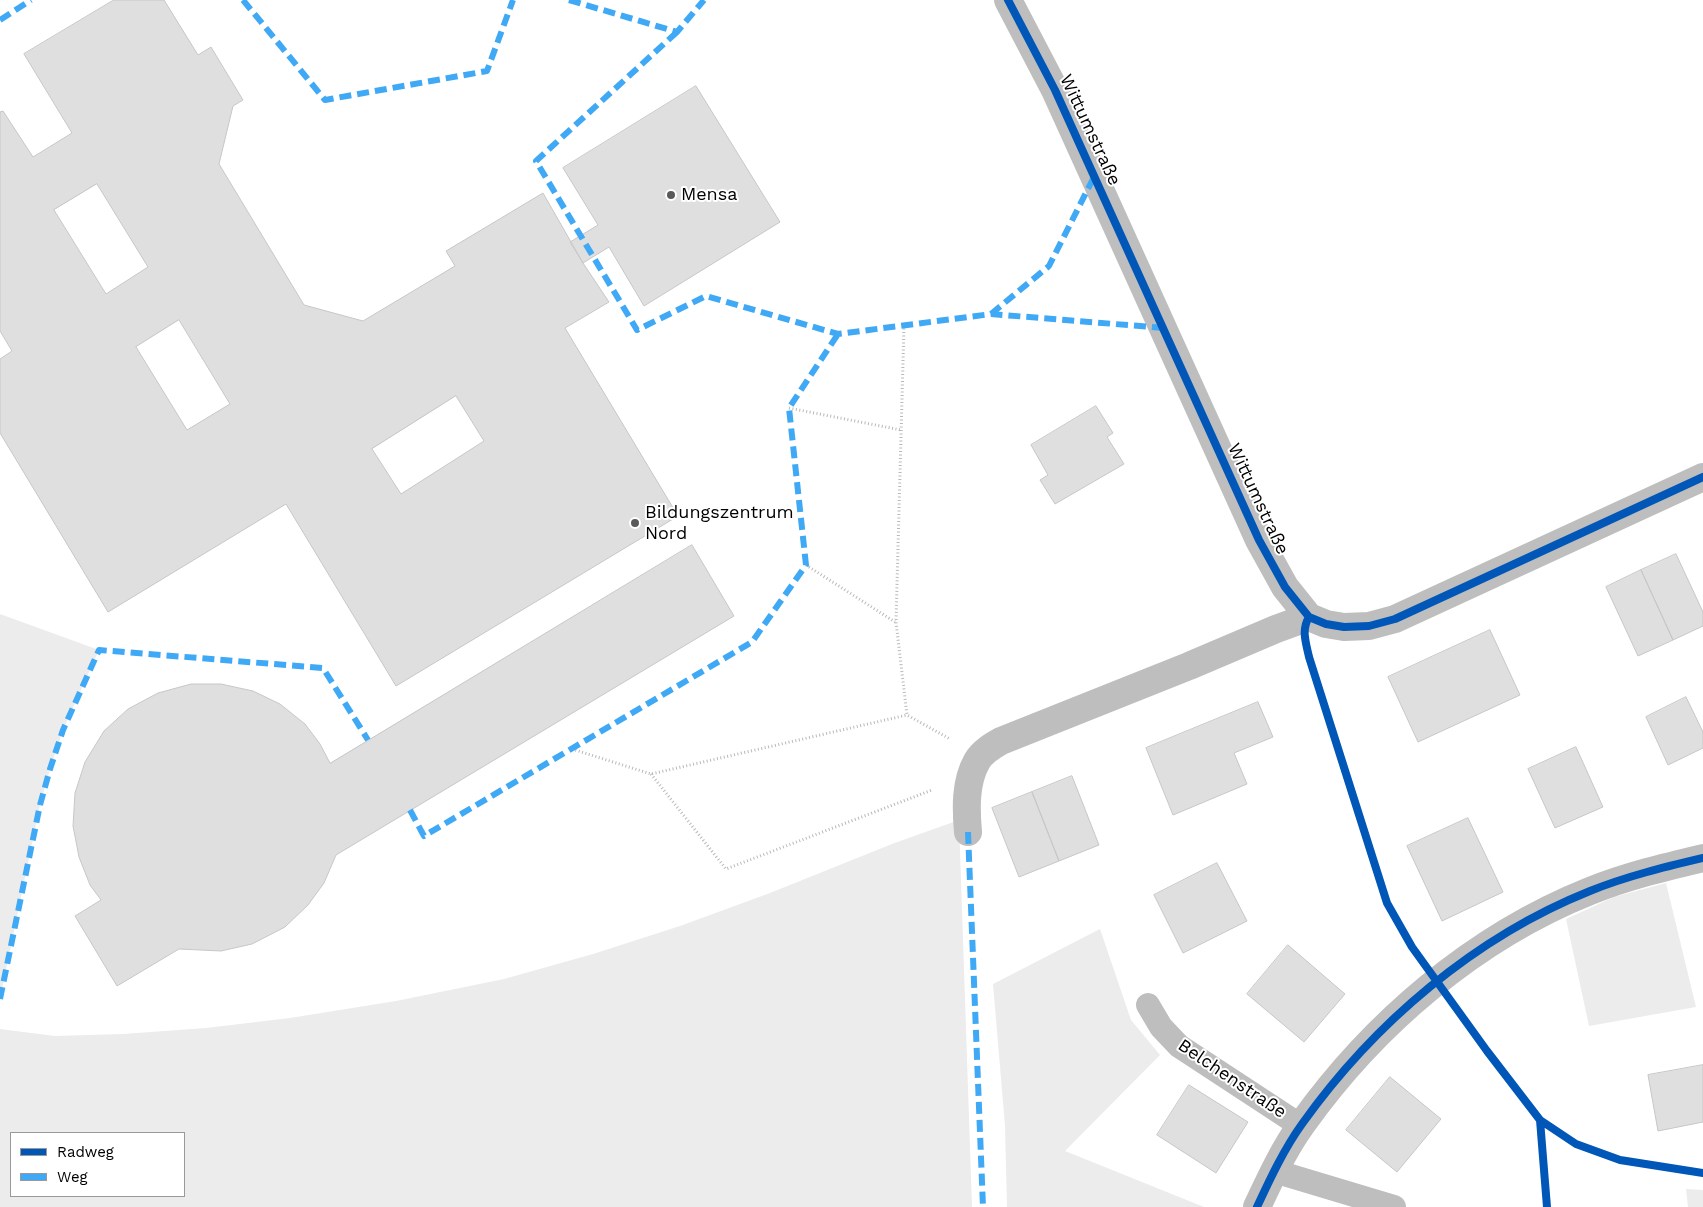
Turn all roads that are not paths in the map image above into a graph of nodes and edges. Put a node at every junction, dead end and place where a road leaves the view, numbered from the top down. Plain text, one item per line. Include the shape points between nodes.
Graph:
1 (1008, 0) edge
2 (1703, 477) edge
3 (1309, 617) junction
4 (968, 832) dead end
5 (1703, 858) edge
6 (1148, 1005) dead end
7 (1301, 1126) junction
8 (1274, 1171) junction
9 (1257, 1207) edge
10 (1394, 1207) edge

1 - 3 street, Wittumstraße via 1055,90 1259,540 1285,587
2 - 3 street via 1395,619 1370,626 1344,627
3 - 4 street via 988,749 976,766 968,792
5 - 7 street, Belchenstraße via 1590,891 1491,944 1403,1009 1347,1065
6 - 7 lane, Belchenstraße via 1161,1027 1179,1046
7 - 8 street, Belchenstraße
8 - 9 street, Belchenstraße
8 - 10 lane

